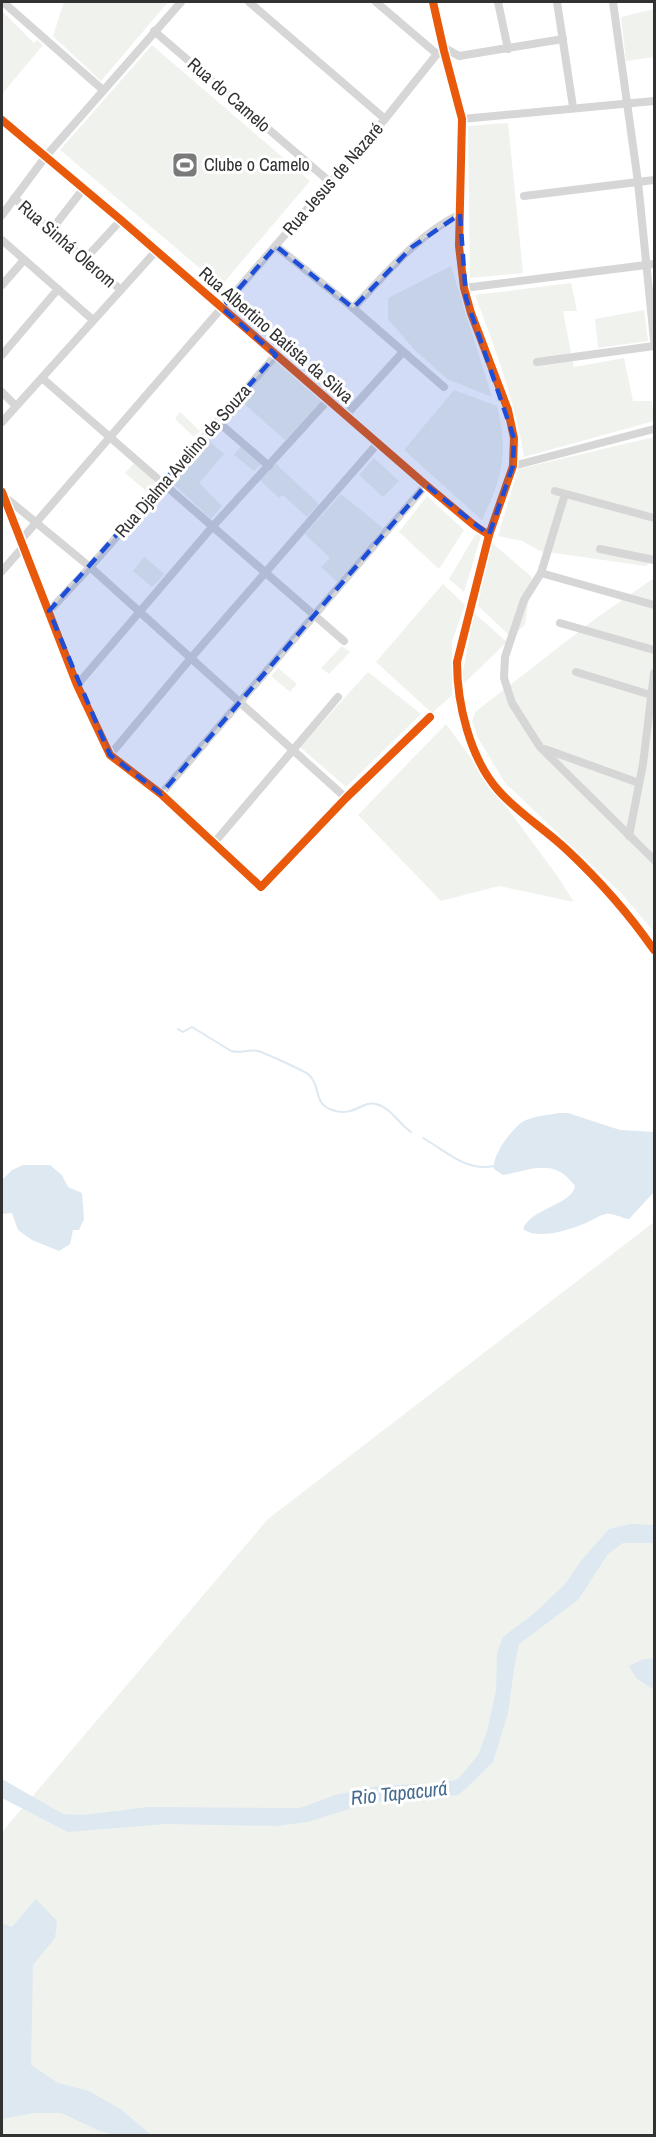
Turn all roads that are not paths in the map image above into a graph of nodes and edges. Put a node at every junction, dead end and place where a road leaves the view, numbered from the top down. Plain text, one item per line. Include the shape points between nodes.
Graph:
1 (3, 2) edge
2 (181, 2) edge
3 (249, 2) edge
4 (375, 2) edge
5 (434, 2) edge
6 (498, 2) edge
7 (558, 2) edge
8 (613, 2) edge
9 (154, 31) junction
10 (562, 39) junction
11 (508, 49) junction
12 (441, 51) junction
13 (104, 90) junction
14 (654, 100) edge
15 (626, 104) junction
16 (573, 107) junction
17 (385, 119) junction
18 (462, 119) junction
19 (2, 120) edge
20 (46, 156) junction
21 (654, 180) edge
22 (330, 182) junction
23 (638, 182) junction
24 (84, 188) junction
25 (524, 196) dead end
26 (14, 198) junction
27 (2, 214) edge
28 (460, 214) junction
29 (121, 220) junction
30 (52, 229) junction
31 (2, 240) edge
32 (276, 246) junction
33 (156, 251) junction
34 (85, 259) junction
35 (24, 260) junction
36 (650, 265) edge
37 (2, 285) edge
38 (464, 288) junction
39 (58, 289) junction
40 (121, 290) junction
41 (353, 308) junction
42 (222, 309) junction
43 (93, 320) junction
44 (654, 340) edge
45 (654, 346) edge
46 (402, 353) junction
47 (2, 355) edge
48 (276, 355) junction
49 (537, 362) dead end
50 (42, 378) junction
51 (444, 387) dead end
52 (2, 392) edge
53 (328, 399) junction
54 (16, 406) junction
55 (346, 416) junction
56 (217, 421) junction
57 (2, 422) edge
58 (654, 429) edge
59 (110, 437) junction
60 (378, 443) junction
61 (269, 466) junction
62 (513, 466) junction
63 (163, 482) junction
64 (426, 485) junction
65 (555, 491) dead end
66 (565, 494) junction
67 (2, 496) edge
68 (654, 518) edge
69 (36, 522) junction
70 (213, 526) junction
71 (489, 535) junction
72 (22, 543) junction
73 (600, 549) dead end
74 (654, 560) edge
75 (90, 567) junction
76 (2, 571) edge
77 (265, 573) junction
78 (541, 573) junction
79 (654, 605) edge
80 (49, 611) junction
81 (140, 612) junction
82 (315, 616) junction
83 (561, 623) dead end
84 (344, 641) dead end
85 (654, 650) edge
86 (191, 658) junction
87 (576, 672) dead end
88 (654, 673) edge
89 (77, 685) junction
90 (651, 695) junction
91 (338, 697) dead end
92 (239, 701) junction
93 (430, 717) dead end
94 (540, 747) junction
95 (292, 749) junction
96 (110, 755) junction
97 (639, 783) junction
98 (161, 794) junction
99 (346, 798) junction
100 (629, 836) junction
101 (214, 843) junction
102 (654, 860) edge
103 (654, 950) edge

1 - 13 street
2 - 9 street
3 - 17 street
4 - 12 street
5 - 12 street
6 - 11 street
7 - 10 street
8 - 15 street
9 - 13 street
9 - 22 street, Rua do Camelo
10 - 11 street
10 - 16 street
11 - 12 street via 459,56
12 - 17 street, Rua Jesus de Nazaré
12 - 18 street
13 - 20 street
14 - 15 street
15 - 16 street
15 - 23 street
16 - 18 street
17 - 22 street, Rua Jesus de Nazaré
18 - 28 street
19 - 20 street, Rua Albertino Batista da Silva
20 - 24 street, Rua Albertino Batista da Silva
20 - 26 street
21 - 23 street
22 - 32 street, Rua Jesus de Nazaré
23 - 25 street
23 - 36 street
24 - 29 street, Rua Albertino Batista da Silva
24 - 30 street
26 - 27 street
26 - 30 street, Rua Sinhá Olerom
28 - 38 street
28 - 41 street via 412,247
29 - 33 street, Rua Albertino Batista da Silva
29 - 34 street
30 - 34 street, Rua Sinhá Olerom
31 - 35 street
32 - 41 street
32 - 42 street, Rua Jesus de Nazaré
33 - 40 street
33 - 42 street, Rua Albertino Batista da Silva
34 - 40 street, Rua Sinhá Olerom
35 - 37 street
35 - 39 street
36 - 38 street
36 - 44 street
38 - 62 street via 508,410 514,438
39 - 43 street
39 - 47 street
40 - 43 street
41 - 46 street
42 - 48 street, Rua Albertino Batista da Silva
42 - 59 street, Rua Jesus de Nazaré
43 - 50 street
45 - 49 street
46 - 51 street
46 - 55 street
48 - 53 street, Rua Albertino Batista da Silva
48 - 56 street, Rua Djalma Avelino de Souza
50 - 54 street
50 - 59 street
52 - 54 street
53 - 55 street, Rua Albertino Batista da Silva
53 - 61 street
54 - 57 street
55 - 60 street, Rua Albertino Batista da Silva
56 - 61 street
56 - 63 street, Rua Djalma Avelino de Souza
58 - 62 street
59 - 63 street
59 - 69 street, Rua Jesus de Nazaré
60 - 64 street, Rua Albertino Batista da Silva
60 - 77 street
61 - 70 street
62 - 71 street
63 - 70 street
63 - 75 street, Rua Djalma Avelino de Souza
64 - 71 street, Rua Albertino Batista da Silva
64 - 82 street
65 - 66 street
66 - 68 street
66 - 78 street
67 - 69 street
67 - 72 street
69 - 72 street, Rua Jesus de Nazaré
69 - 75 street
70 - 77 street
70 - 81 street
71 - 103 street via 457,678 478,761 499,791 595,876
72 - 76 street, Rua Jesus de Nazaré
72 - 80 street
73 - 74 street
75 - 80 street, Rua Djalma Avelino de Souza
75 - 81 street
77 - 82 street
77 - 86 street
78 - 79 street
78 - 94 street via 524,600 506,657 504,678 512,703
80 - 89 street
81 - 86 street
81 - 89 street
82 - 84 street
82 - 92 street
83 - 85 street
86 - 92 street
86 - 96 street
87 - 90 street
88 - 90 street
89 - 96 street
90 - 97 street
91 - 95 street
92 - 95 street
92 - 98 street
93 - 99 street
94 - 97 street
94 - 100 street
95 - 99 street
95 - 101 street
96 - 98 street
97 - 100 street
98 - 101 street
99 - 101 street via 261,887
100 - 102 street

